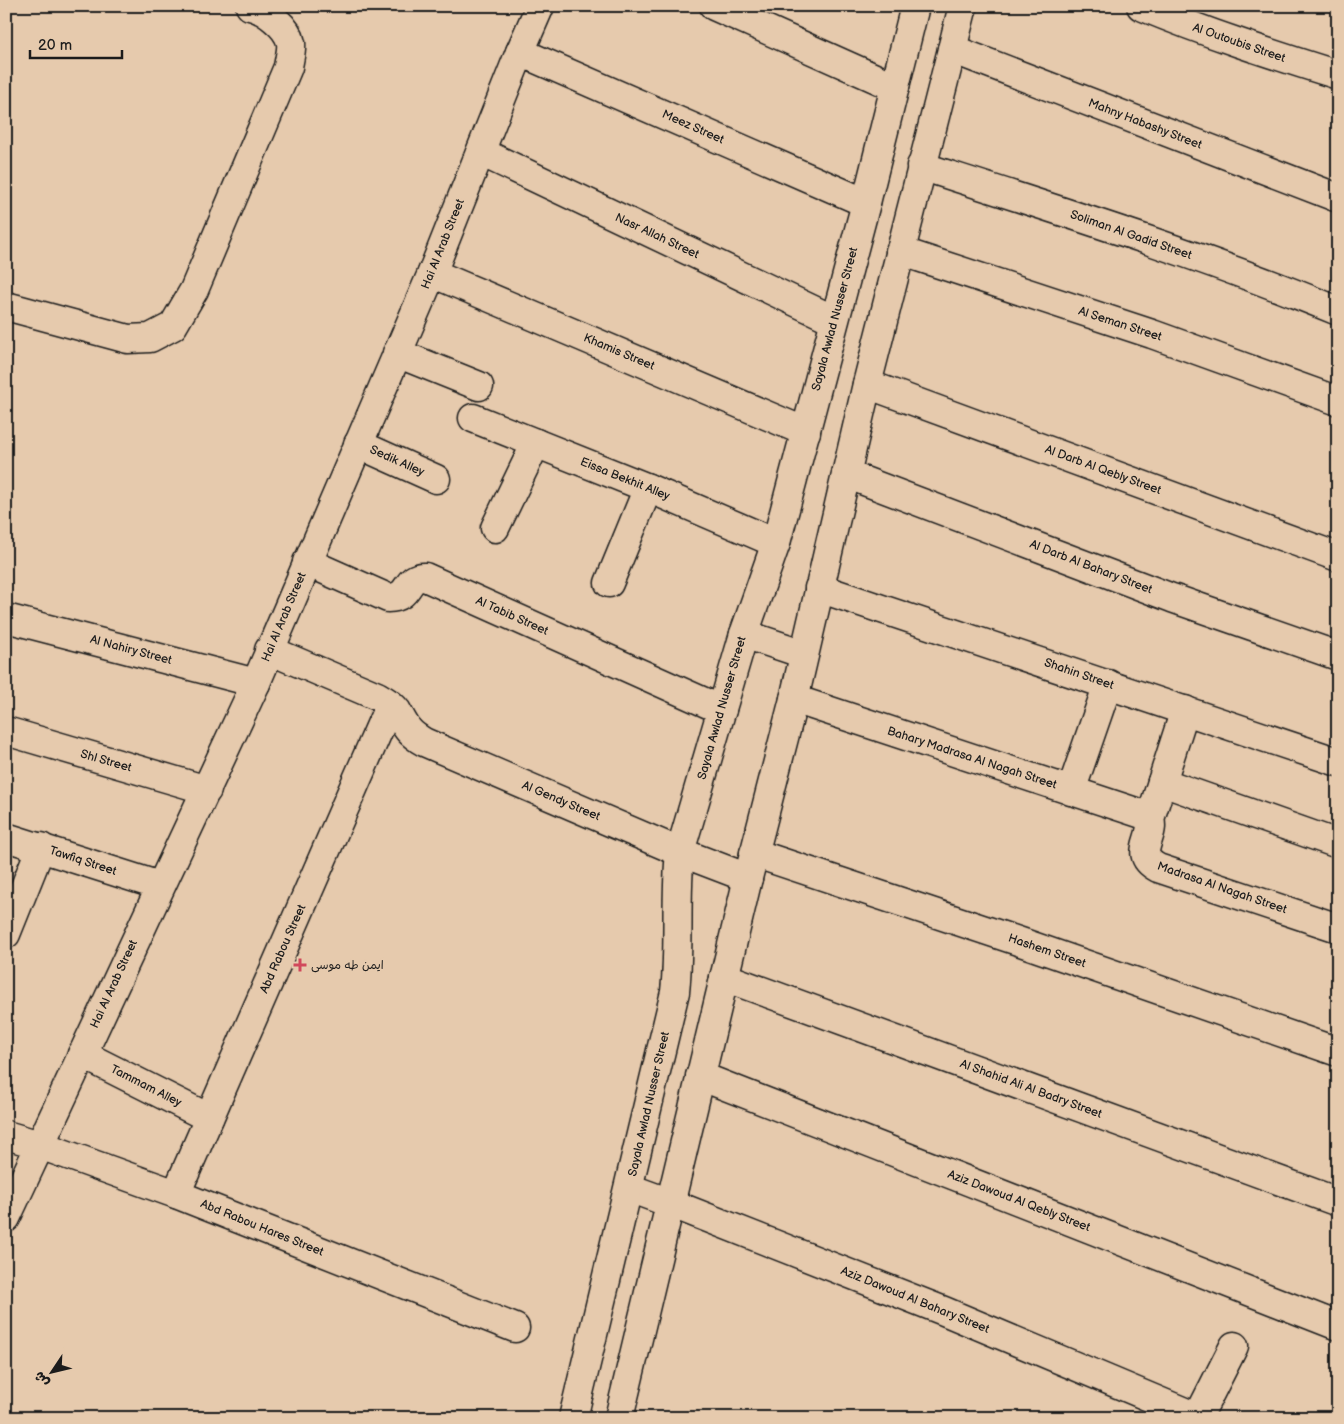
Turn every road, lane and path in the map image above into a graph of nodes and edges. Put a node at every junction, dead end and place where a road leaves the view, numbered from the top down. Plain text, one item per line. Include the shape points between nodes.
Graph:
1 (250, 6) edge
2 (540, 6) edge
3 (714, 6) edge
4 (915, 6) edge
5 (962, 6) edge
6 (1141, 6) edge
7 (952, 49) junction
8 (520, 52) junction
9 (1338, 75) edge
10 (895, 87) junction
11 (481, 152) junction
12 (921, 166) junction
13 (1338, 198) edge
14 (866, 203) junction
15 (900, 251) junction
16 (432, 272) junction
17 (6, 306) edge
18 (1338, 311) edge
19 (834, 320) junction
20 (397, 354) junction
21 (867, 384) junction
22 (479, 386) dead end
23 (1338, 401) edge
24 (473, 418) dead end
25 (806, 432) junction
26 (536, 443) junction
27 (358, 444) junction
28 (846, 474) junction
29 (436, 479) dead end
30 (648, 488) junction
31 (495, 528) dead end
32 (776, 543) junction
33 (1338, 557) edge
34 (308, 562) junction
35 (609, 583) dead end
36 (819, 588) junction
37 (6, 618) edge
38 (744, 634) junction
39 (269, 650) junction
40 (804, 654) junction
41 (1338, 656) edge
42 (256, 683) junction
43 (1108, 684) junction
44 (794, 699) junction
45 (390, 704) junction
46 (722, 710) junction
47 (1184, 710) junction
48 (6, 732) edge
49 (1338, 762) edge
50 (1162, 782) junction
51 (207, 790) junction
52 (1071, 791) junction
53 (1150, 819) junction
54 (6, 837) edge
55 (1338, 844) edge
56 (41, 847) junction
57 (680, 852) junction
58 (751, 866) junction
59 (160, 886) junction
60 (1338, 928) edge
61 (6, 934) edge
62 (724, 977) junction
63 (1338, 1052) edge
64 (82, 1054) junction
65 (700, 1076) junction
66 (209, 1118) junction
67 (6, 1135) edge
68 (40, 1145) junction
69 (629, 1188) junction
70 (176, 1194) junction
71 (1338, 1202) edge
72 (670, 1203) junction
73 (6, 1218) edge
74 (1338, 1326) edge
75 (515, 1328) dead end
76 (1234, 1346) dead end
77 (573, 1418) edge
78 (619, 1418) edge
79 (1199, 1418) edge

1 - 17 street via 282,24 291,43 288,67 194,290 173,326 150,338 128,339
2 - 8 street, Hai Al Arab Street
3 - 10 street
4 - 10 street, Sayala Awlad Nusser Street
5 - 7 street
6 - 9 street, Al Outoubis Street via 1249,48
7 - 12 street
7 - 13 street, Mahny Habashy Street
8 - 11 street, Hai Al Arab Street
8 - 14 street, Meez Street
10 - 14 street, Sayala Awlad Nusser Street
11 - 16 street, Hai Al Arab Street
11 - 19 street, Nasr Allah Street
12 - 15 street
12 - 18 street, Soliman Al Gadid Street via 1108,227
14 - 19 street, Sayala Awlad Nusser Street
15 - 21 street
15 - 23 street, Al Seman Street via 1152,334
16 - 20 street, Hai Al Arab Street
16 - 25 street, Khamis Street
19 - 25 street, Sayala Awlad Nusser Street
20 - 22 street
20 - 27 street, Hai Al Arab Street
21 - 28 street
21 - 33 street, Al Darb Al Qebly Street
24 - 26 street, Eissa Bekhit Alley
25 - 32 street, Sayala Awlad Nusser Street
26 - 30 street, Eissa Bekhit Alley
26 - 31 street
27 - 29 street, Sedik Alley
27 - 34 street, Hai Al Arab Street
28 - 36 street
28 - 41 street, Al Darb Al Bahary Street via 1172,598
30 - 32 street, Eissa Bekhit Alley
30 - 35 street
32 - 38 street, Sayala Awlad Nusser Street
34 - 39 street, Hai Al Arab Street
34 - 46 street, Al Tabib Street via 388,598 400,596 411,581 419,576 425,577
36 - 40 street
36 - 43 street, Shahin Street
37 - 42 street, Al Nahiry Street
38 - 40 street
38 - 46 street, Sayala Awlad Nusser Street
39 - 42 street, Hai Al Arab Street
39 - 45 street
40 - 44 street
42 - 51 street, Hai Al Arab Street
43 - 47 street, Shahin Street
43 - 52 street
44 - 52 street, Bahary Madrasa Al Nagah Street
44 - 58 street
45 - 57 street, Al Gendy Street via 406,728 424,742
45 - 66 street, Abd Rabou Street
46 - 57 street, Sayala Awlad Nusser Street
47 - 49 street, Shahin Street
47 - 50 street, Madrasa Al Nagah Street
48 - 51 street, Shl Street
50 - 53 street, Madrasa Al Nagah Street
50 - 55 street
51 - 59 street, Hai Al Arab Street
52 - 53 street, Bahary Madrasa Al Nagah Street
53 - 60 street, Madrasa Al Nagah Street via 1145,854 1152,865
54 - 56 street, Tawfiq Street
56 - 59 street, Tawfiq Street
56 - 61 street
57 - 58 street, Al Gendy Street
57 - 69 street, Sayala Awlad Nusser Street via 675,992
58 - 62 street
58 - 63 street, Hashem Street via 1018,941
59 - 64 street, Hai Al Arab Street
62 - 65 street
62 - 71 street, Al Shahid Ali Al Badry Street
64 - 66 street, Tammam Alley
64 - 68 street, Hai Al Arab Street
65 - 72 street
65 - 74 street, Aziz Dawoud Al Qebly Street
66 - 70 street, Abd Rabou Street
67 - 68 street, Abd Rabou Hares Street
68 - 70 street, Abd Rabou Hares Street
68 - 73 street, Hai Al Arab Street
69 - 72 street, Aziz Dawoud Al Bahary Street
69 - 77 street, Sayala Awlad Nusser Street
70 - 75 street, Abd Rabou Hares Street
72 - 78 street
72 - 79 street, Aziz Dawoud Al Bahary Street via 944,1311
76 - 79 street

